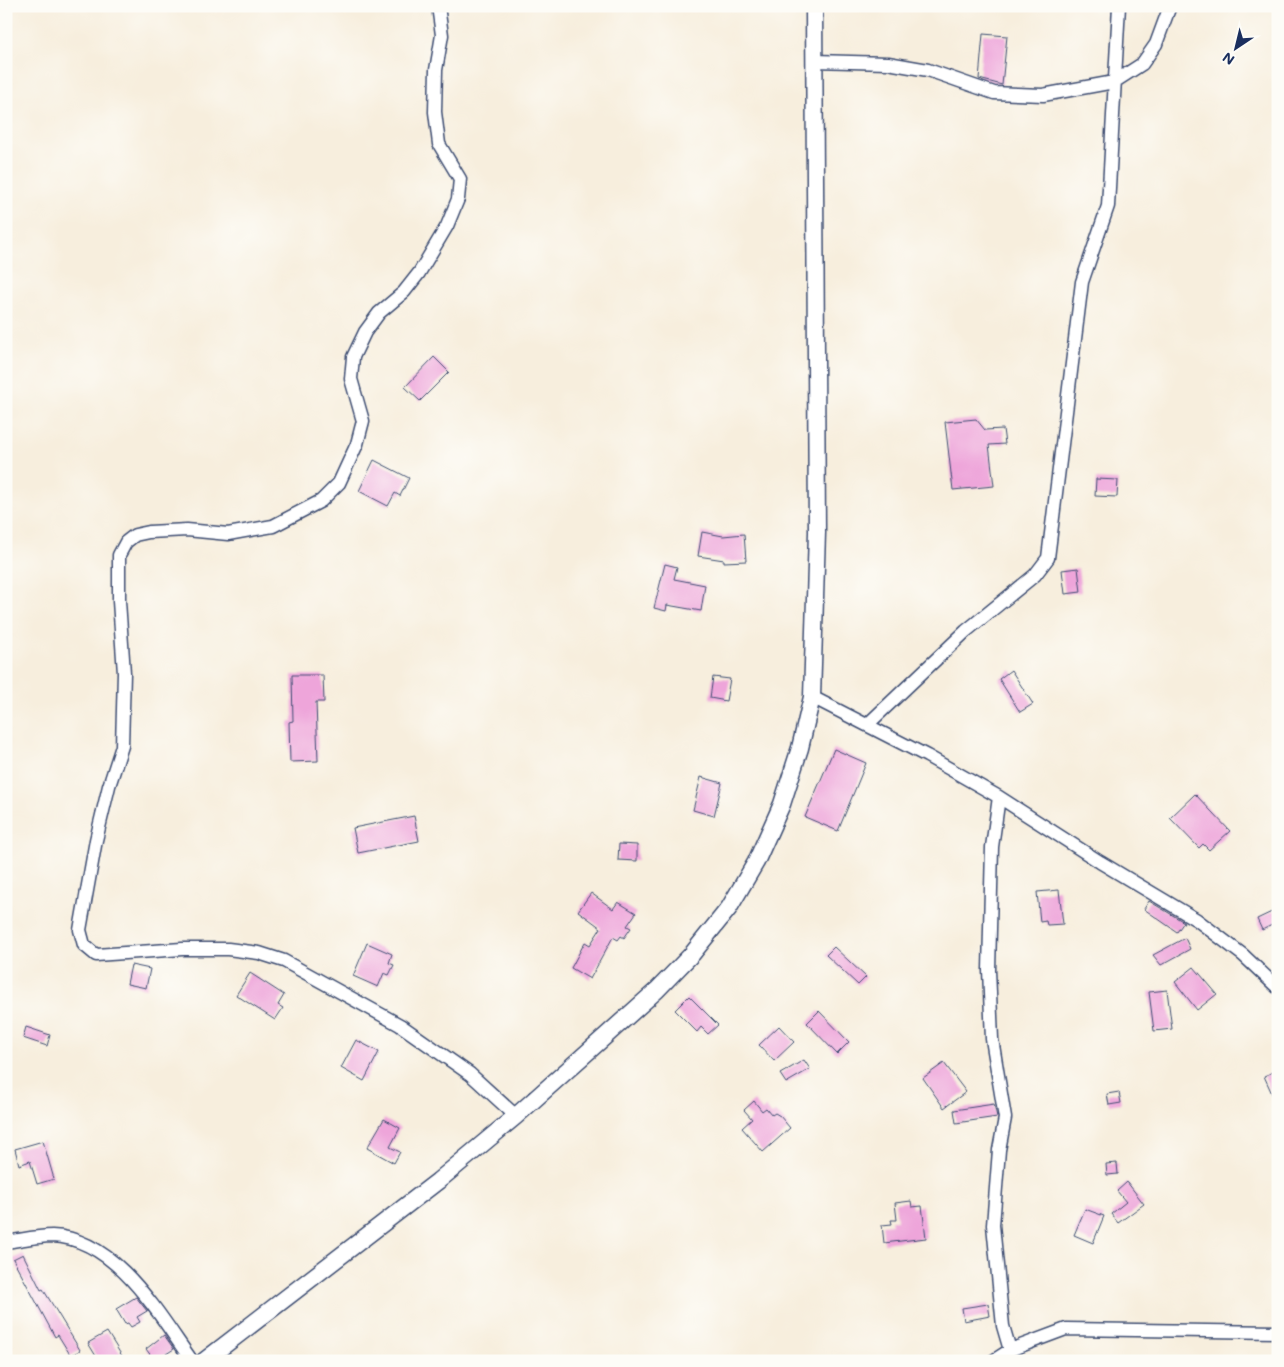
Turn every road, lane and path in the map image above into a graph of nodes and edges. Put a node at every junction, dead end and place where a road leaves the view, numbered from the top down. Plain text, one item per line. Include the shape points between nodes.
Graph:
1 (438, 6) edge
2 (814, 6) edge
3 (1119, 6) edge
4 (1170, 6) edge
5 (814, 61) junction
6 (1114, 82) junction
7 (812, 697) junction
8 (867, 725) junction
9 (999, 797) junction
10 (1278, 988) edge
11 (516, 1116) junction
12 (6, 1242) edge
13 (1278, 1332) edge
14 (1010, 1350) junction
15 (192, 1361) edge
16 (204, 1361) edge
17 (993, 1361) edge

1 - 11 street via 442,36 436,70 435,112 440,144 460,179 458,199 447,226 419,273 404,292 379,313 353,357 350,379 362,421 357,444 339,483 321,501 273,526 228,534 187,530 149,532 135,535 126,542 119,556 124,673 122,746 96,840 80,930 84,945 96,955 228,949 284,960 400,1025 470,1074
2 - 5 street
3 - 6 street
4 - 6 street via 1156,44 1142,64
5 - 6 street via 888,63 928,70 994,93 1043,95
5 - 7 street via 817,532
6 - 8 street via 1108,206 1082,282 1048,558 1035,575 966,632
7 - 8 street
7 - 11 street via 782,804 756,862 729,908 692,954 657,990
8 - 9 street
9 - 10 street via 1196,920 1243,955
9 - 14 street via 992,847 989,970 992,1039 1005,1118 998,1150 993,1225 1003,1326
11 - 16 street via 438,1181
12 - 15 street via 52,1236 90,1246 134,1281
13 - 14 street via 1066,1329
14 - 17 street

